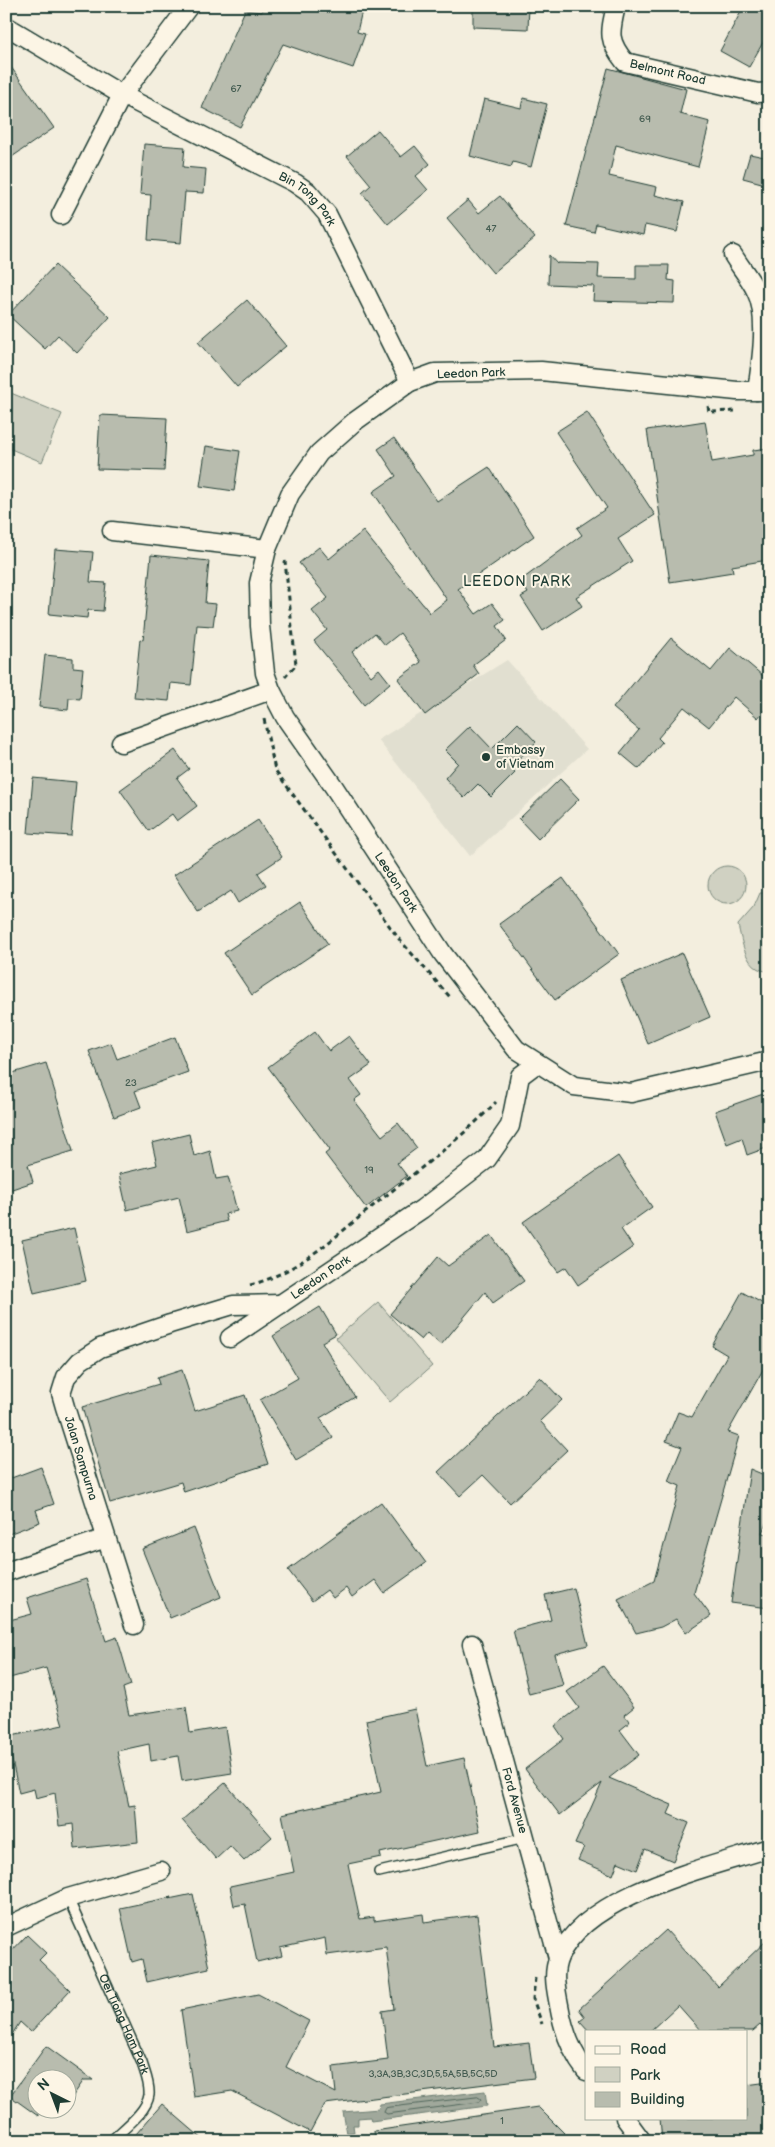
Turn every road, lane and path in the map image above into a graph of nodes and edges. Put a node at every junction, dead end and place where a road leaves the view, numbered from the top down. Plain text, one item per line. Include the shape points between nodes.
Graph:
1 (189, 6) edge
2 (616, 6) edge
3 (6, 26) edge
4 (769, 92) edge
5 (122, 95) junction
6 (61, 215) dead end
7 (733, 255) dead end
8 (410, 382) junction
9 (763, 391) edge
10 (112, 531) dead end
11 (276, 550) junction
12 (271, 690) junction
13 (121, 743) dead end
14 (456, 1004) dead end
15 (769, 1060) edge
16 (536, 1064) junction
17 (500, 1098) dead end
18 (329, 1242) dead end
19 (281, 1304) junction
20 (230, 1338) dead end
21 (66, 1377) joint
22 (106, 1538) junction
23 (6, 1572) edge
24 (134, 1625) dead end
25 (472, 1644) dead end
26 (525, 1838) junction
27 (769, 1848) edge
28 (162, 1871) dead end
29 (379, 1872) dead end
30 (68, 1898) junction
31 (6, 1927) edge
32 (558, 1958) junction
33 (536, 1971) dead end
34 (545, 2033) dead end
35 (585, 2070) edge
36 (626, 2120) edge
37 (111, 2141) edge
38 (642, 2141) edge

1 - 5 street
2 - 4 street, Belmont Road via 610,33 614,48 625,62 758,93
3 - 5 street, Bin Tong Park
5 - 6 street
5 - 8 street, Bin Tong Park via 308,192 327,214
7 - 9 street, Leedon Park via 757,292 762,310
8 - 9 street, Leedon Park via 435,373 542,371 699,388
8 - 11 street, Leedon Park via 354,422 319,453 290,494
10 - 11 street
11 - 12 street, Leedon Park via 259,583 265,673
11 - 12 path via 296,665
12 - 13 street
12 - 14 path via 264,720 275,770 399,939
12 - 16 street, Leedon Park via 285,717 443,954 516,1049
15 - 16 street, Leedon Park via 631,1093 574,1086
16 - 19 street, Leedon Park via 520,1076 510,1126 487,1159 422,1209
17 - 18 path via 472,1127
19 - 20 street, Leedon Park
19 - 21 street, Leedon Park via 232,1306 170,1324 100,1348 80,1361
21 - 22 street, Jalan Sampurna via 61,1393
22 - 23 street
22 - 24 street, Jalan Sampurna
25 - 26 street, Ford Avenue
26 - 29 lane
26 - 32 street, Ford Avenue
27 - 32 street, Ford Avenue via 657,1882 583,1924
28 - 30 street
30 - 31 street
30 - 37 lane, Oei Tiong Ham Park via 147,2079 149,2096 142,2109
32 - 35 street, Ford Avenue via 554,1979 561,2018 575,2057
33 - 34 path via 533,1999
36 - 38 street

